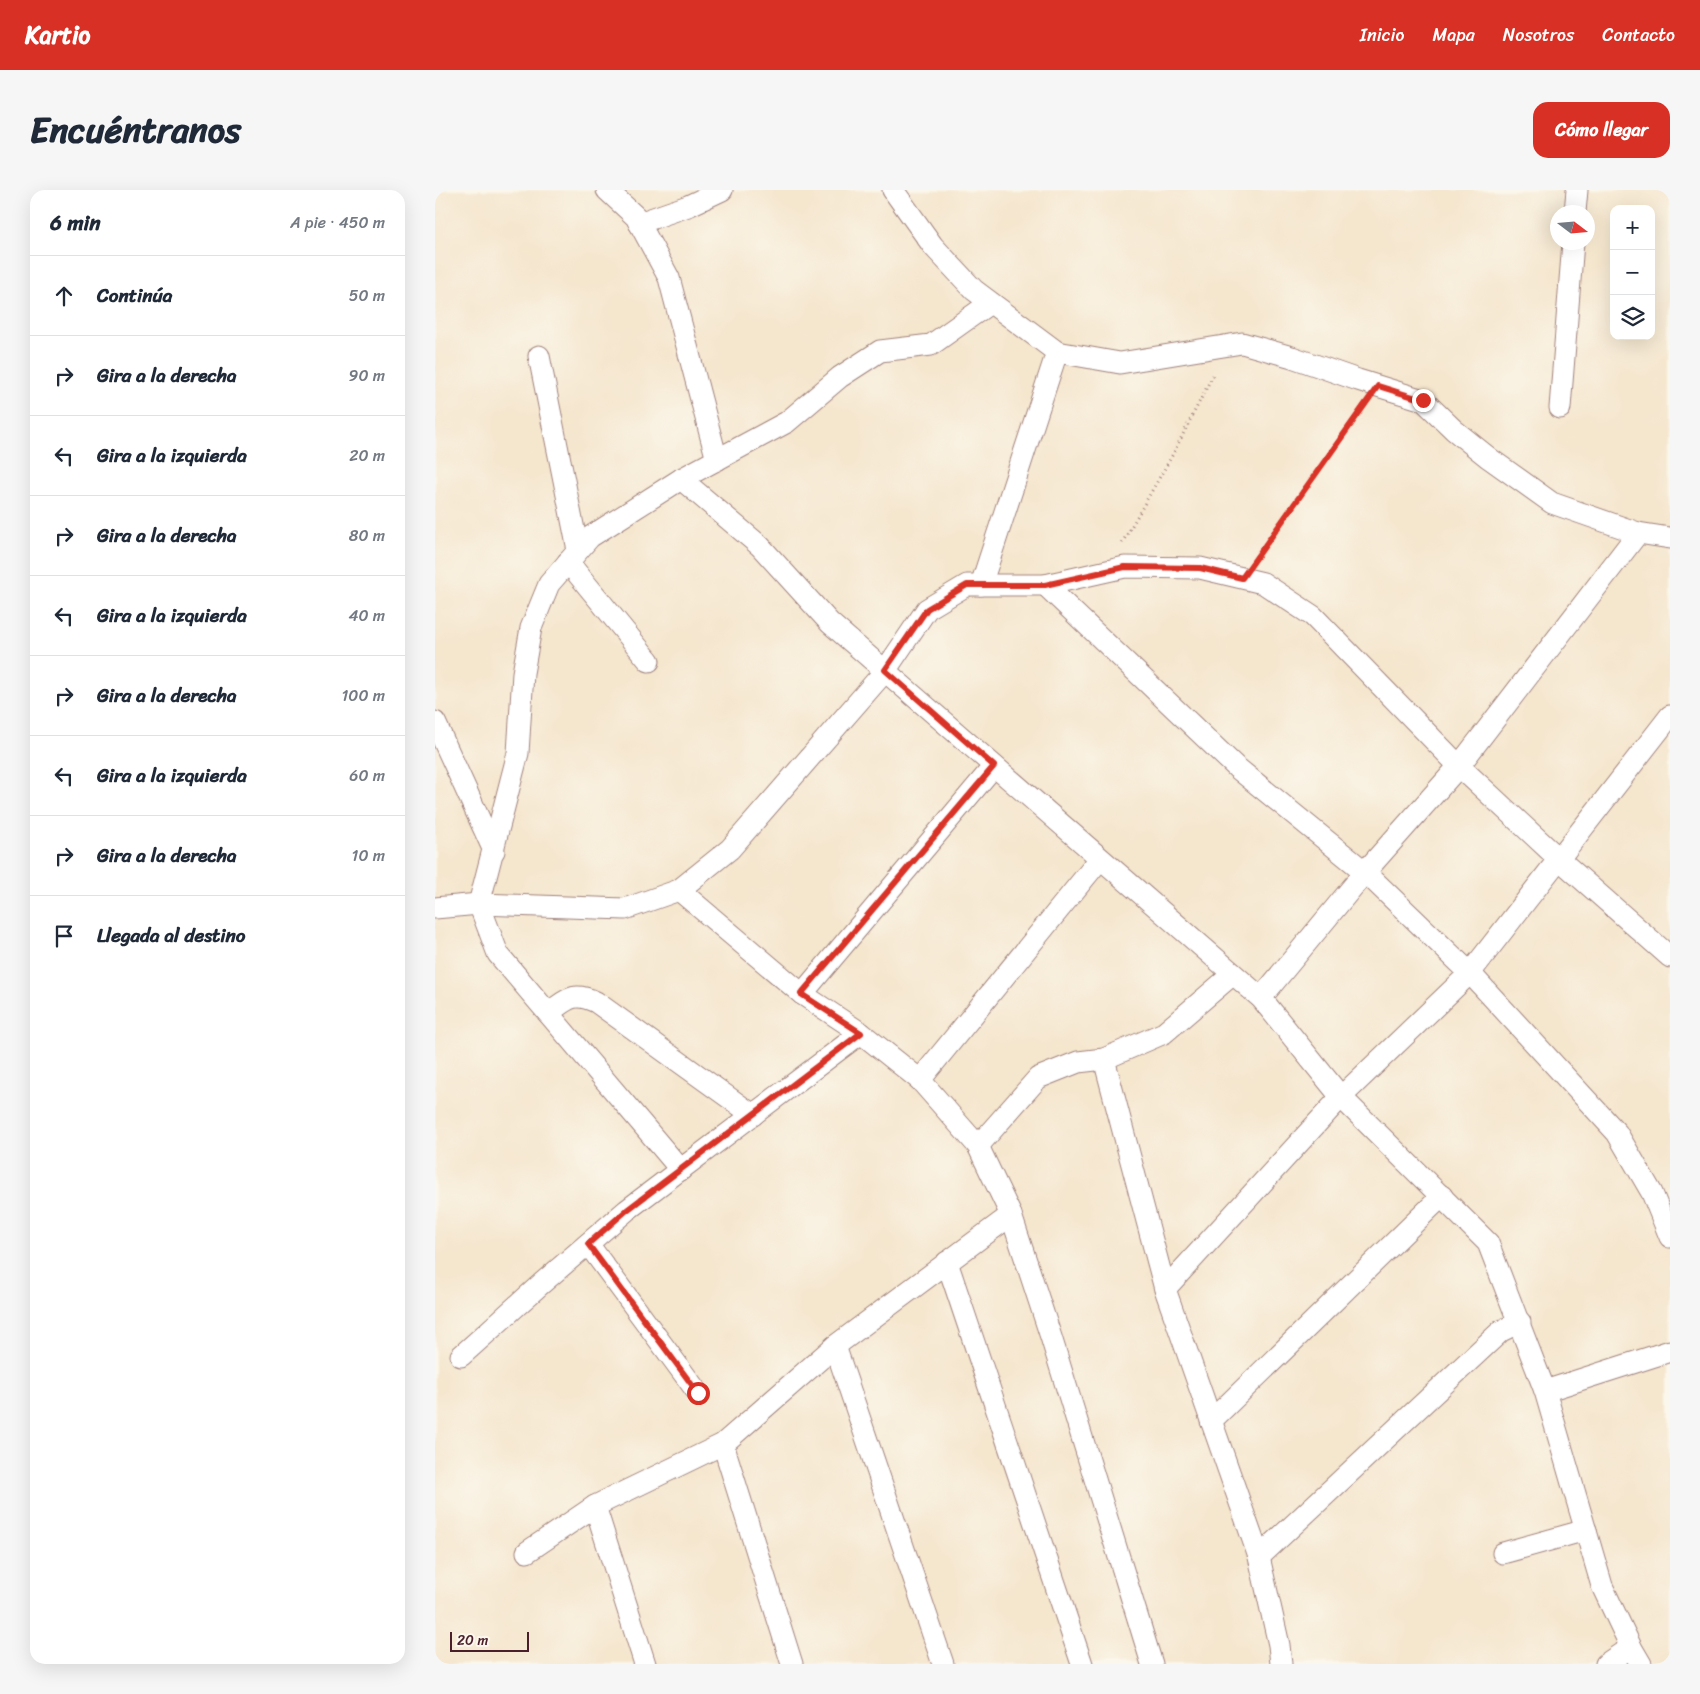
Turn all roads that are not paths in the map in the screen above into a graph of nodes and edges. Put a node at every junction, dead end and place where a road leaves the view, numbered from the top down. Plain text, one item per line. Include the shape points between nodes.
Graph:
1 (607, 190) edge
2 (722, 190) edge
3 (893, 190) edge
4 (1577, 190) edge
5 (1576, 205) edge
6 (639, 223) junction
7 (1572, 250) edge
8 (990, 303) junction
9 (1057, 352) junction
10 (539, 356) dead end
11 (1560, 408) dead end
12 (717, 460) junction
13 (681, 479) junction
14 (1637, 533) junction
15 (1670, 538) edge
16 (573, 556) junction
17 (981, 585) junction
18 (1045, 585) junction
19 (649, 661) dead end
20 (885, 670) junction
21 (1670, 716) edge
22 (435, 722) edge
23 (994, 766) junction
24 (1459, 766) junction
25 (494, 851) junction
26 (1100, 858) junction
27 (1559, 859) junction
28 (1365, 872) junction
29 (679, 890) junction
30 (479, 904) junction
31 (435, 908) edge
32 (1667, 949) edge
33 (1470, 973) junction
34 (1233, 974) junction
35 (801, 994) junction
36 (1261, 998) junction
37 (548, 1013) junction
38 (861, 1033) junction
39 (1104, 1059) junction
40 (920, 1080) junction
41 (1341, 1097) junction
42 (753, 1115) junction
43 (978, 1146) junction
44 (681, 1170) junction
45 (1442, 1196) junction
46 (1011, 1215) junction
47 (1670, 1237) edge
48 (588, 1244) junction
49 (947, 1262) junction
50 (1165, 1289) junction
51 (1519, 1322) junction
52 (835, 1346) junction
53 (1670, 1351) edge
54 (461, 1356) dead end
55 (1545, 1391) junction
56 (698, 1393) dead end
57 (1211, 1421) junction
58 (723, 1444) junction
59 (595, 1506) junction
60 (1586, 1530) junction
61 (527, 1552) dead end
62 (1503, 1553) dead end
63 (1259, 1556) junction
64 (1636, 1655) edge
65 (645, 1664) edge
66 (792, 1664) edge
67 (943, 1664) edge
68 (1082, 1664) edge
69 (1153, 1664) edge
70 (1281, 1664) edge
71 (1606, 1664) edge

1 - 6 street
2 - 6 street
3 - 8 street via 933,246
4 - 5 street
6 - 12 street via 669,278
7 - 11 street
8 - 9 street
8 - 12 street via 931,345 880,351 840,377 787,422
9 - 14 street via 1120,363 1242,343 1292,357 1423,400 1461,436 1552,503
9 - 17 street
10 - 16 street
12 - 13 street
13 - 16 street via 589,537
13 - 20 street via 760,546 830,623
14 - 15 street
14 - 24 street
16 - 19 street
16 - 25 street via 549,584 531,628 523,672 519,753
17 - 18 street
17 - 20 street via 967,585 927,609
18 - 24 street via 1125,567 1200,568 1263,583 1313,616
18 - 28 street via 1236,767
20 - 23 street
20 - 29 street via 730,849
21 - 27 street
22 - 25 street
23 - 26 street
23 - 35 street
24 - 27 street
24 - 28 street
25 - 30 street
26 - 34 street
26 - 40 street
27 - 32 street
27 - 33 street
28 - 33 street
28 - 36 street
29 - 30 street via 625,909
29 - 35 street
30 - 31 street
30 - 37 street via 498,954
33 - 41 street
33 - 47 street via 1617,1133 1652,1193
34 - 36 street
34 - 39 street via 1164,1033
35 - 38 street
36 - 41 street
37 - 42 street via 571,998 583,996 596,1002
37 - 44 street
38 - 40 street
38 - 42 street
39 - 43 street via 1078,1062 1038,1078
39 - 50 street
40 - 43 street
41 - 45 street
41 - 50 street
42 - 44 street
43 - 46 street
44 - 48 street
45 - 51 street via 1488,1243
45 - 57 street
46 - 49 street
46 - 69 street
48 - 54 street
48 - 56 street
49 - 52 street
49 - 68 street
50 - 57 street
51 - 55 street
51 - 63 street via 1501,1331
52 - 58 street
52 - 67 street
53 - 55 street
55 - 60 street
57 - 63 street
58 - 59 street
58 - 66 street
59 - 61 street
59 - 65 street
60 - 62 street
60 - 64 street via 1601,1586
63 - 70 street
64 - 71 street

